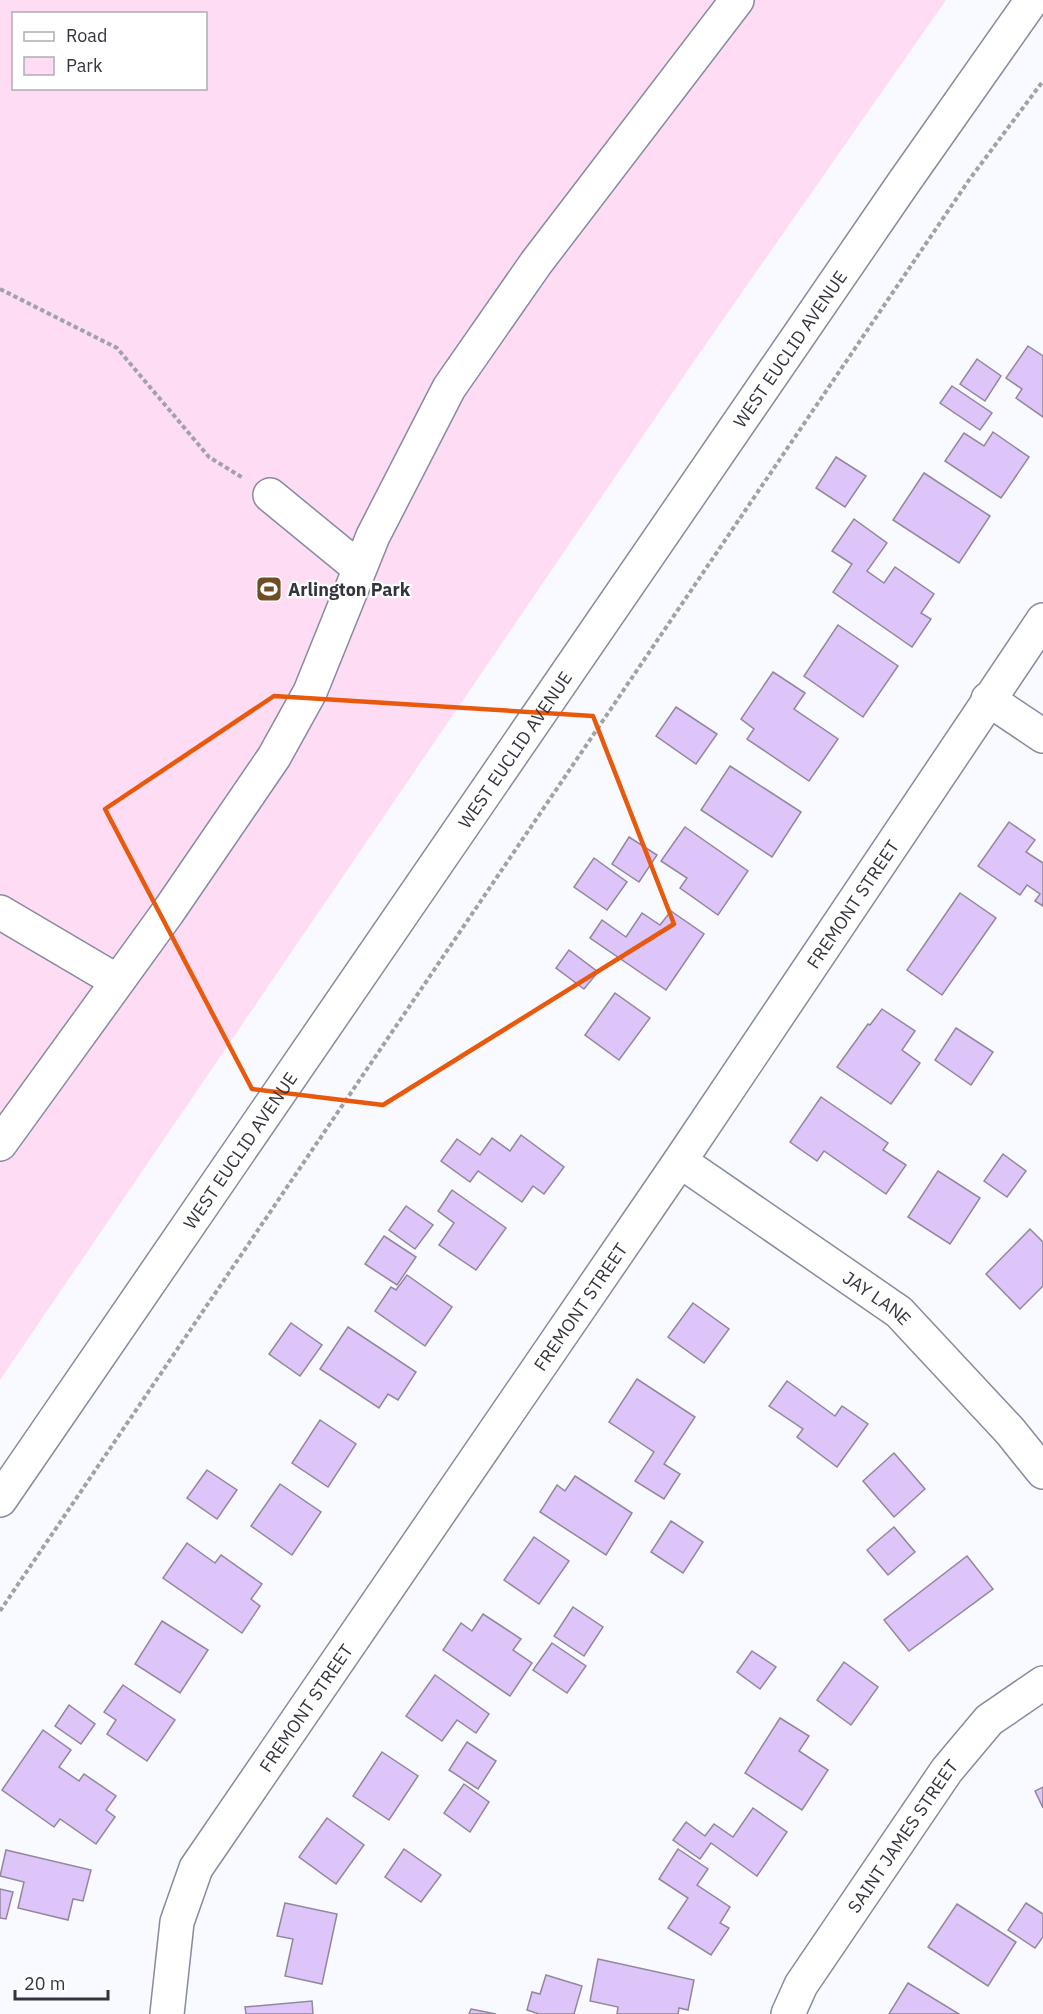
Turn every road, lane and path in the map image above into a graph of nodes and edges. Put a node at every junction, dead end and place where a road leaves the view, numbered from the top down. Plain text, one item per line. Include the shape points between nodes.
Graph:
1 (737, 0) edge
2 (1032, 0) edge
3 (1043, 81) edge
4 (0, 289) edge
5 (270, 495) joint
6 (359, 568) junction
7 (1043, 620) edge
8 (988, 699) junction
9 (1043, 736) edge
10 (0, 912) edge
11 (117, 981) junction
12 (0, 1144) edge
13 (680, 1161) junction
14 (1043, 1472) edge
15 (0, 1500) edge
16 (0, 1611) edge
17 (1043, 1683) edge
18 (167, 2014) edge
19 (788, 2014) edge

1 - 6 street via 536,264 449,388
2 - 15 street, WEST EUCLID AVENUE
3 - 16 path via 969,180
4 - 5 path via 117,348 209,456
5 - 6 street
6 - 11 street via 310,692 274,757
7 - 8 street, FREMONT STREET
8 - 9 street
8 - 13 street, FREMONT STREET
10 - 11 street
11 - 12 street
13 - 14 street, JAY LANE via 899,1311
13 - 18 street, FREMONT STREET via 196,1868 177,1922
17 - 19 street, SAINT JAMES STREET via 989,1720 947,1770 801,1985

